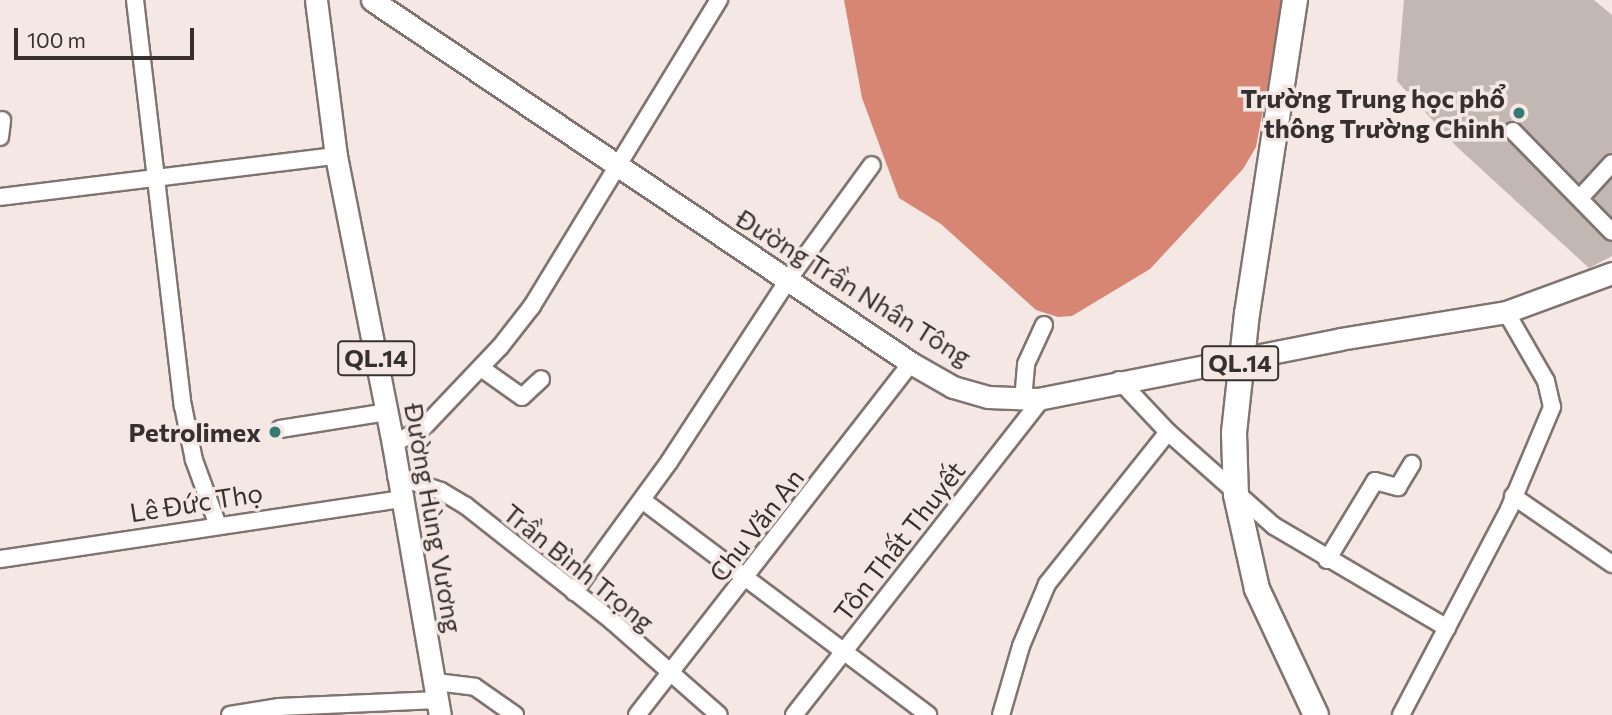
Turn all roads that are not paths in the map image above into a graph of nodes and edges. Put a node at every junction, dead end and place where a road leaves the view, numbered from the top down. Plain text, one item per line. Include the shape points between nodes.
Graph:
1 (135, 0) edge
2 (316, 0) edge
3 (719, 0) edge
4 (1295, 0) edge
5 (375, 1) edge
6 (2, 120) edge
7 (1513, 131) dead end
8 (0, 137) edge
9 (335, 156) junction
10 (1612, 163) edge
11 (872, 165) dead end
12 (619, 170) junction
13 (155, 179) junction
14 (0, 197) edge
15 (1580, 198) junction
16 (1612, 232) edge
17 (1612, 274) edge
18 (788, 280) junction
19 (1506, 312) junction
20 (1044, 325) dead end
21 (1241, 357) junction
22 (911, 363) junction
23 (481, 368) junction
24 (541, 379) dead end
25 (1119, 380) junction
26 (1033, 398) junction
27 (387, 411) junction
28 (280, 429) dead end
29 (1168, 432) junction
30 (393, 444) junction
31 (1412, 464) dead end
32 (396, 476) junction
33 (1236, 495) junction
34 (1513, 496) junction
35 (400, 499) junction
36 (642, 499) junction
37 (217, 523) junction
38 (0, 559) edge
39 (1326, 560) junction
40 (1612, 564) edge
41 (746, 579) junction
42 (574, 592) junction
43 (1447, 628) junction
44 (845, 651) junction
45 (670, 674) junction
46 (438, 699) edge
47 (230, 715) edge
48 (515, 715) edge
49 (637, 715) edge
50 (719, 715) edge
51 (794, 715) edge
52 (928, 715) edge
53 (1001, 715) edge
54 (1316, 715) edge
55 (1401, 715) edge

1 - 13 street
2 - 9 main road, Đường Hùng Vương / QL.14
3 - 12 street
4 - 21 highway, QL.14
5 - 12 main road, Đường Trần Nhân Tông
6 - 8 street
7 - 15 street
9 - 13 street
9 - 27 main road, Đường Hùng Vương / QL.14
10 - 15 street
11 - 18 street
12 - 18 main road, Đường Trần Nhân Tông
12 - 23 street via 548,283
13 - 14 street
13 - 37 street via 183,406 194,460
15 - 16 street
17 - 19 main road, Đường Trần Nhân Tông
18 - 22 main road, Đường Trần Nhân Tông
18 - 36 street
19 - 21 main road, Đường Trần Nhân Tông
19 - 34 street via 1553,398
20 - 26 street via 1026,364
21 - 25 main road, Đường Trần Nhân Tông
21 - 33 highway, QL.14 via 1234,433
22 - 26 main road, Đường Trần Nhân Tông via 953,387 988,397
22 - 41 street, Chu Văn An
23 - 24 street via 522,397
23 - 30 street via 423,428
25 - 26 main road, Đường Trần Nhân Tông
25 - 29 street
26 - 44 street, Tôn Thất Thuyết
27 - 28 street
27 - 30 main road, Đường Hùng Vương / QL.14
29 - 33 street
29 - 53 street via 1047,584 1021,646
30 - 32 main road, Đường Hùng Vương / QL.14
31 - 39 street via 1398,487 1375,481
32 - 35 main road, Đường Hùng Vương / QL.14
32 - 42 street, Trần Bình Trọng via 441,491 466,506
33 - 39 street
33 - 54 highway, QL.14 via 1257,589
34 - 40 street
34 - 43 street
35 - 37 street, Lê Đức Thọ
35 - 46 main road, Đường Hùng Vương / QL.14
36 - 41 street
36 - 42 street
37 - 38 street, Lê Đức Thọ
39 - 43 street
41 - 44 street
41 - 45 street, Chu Văn An
42 - 45 street, Trần Bình Trọng
43 - 55 street
44 - 51 street, Tôn Thất Thuyết
44 - 52 street
45 - 49 street, Chu Văn An
45 - 50 street, Trần Bình Trọng
46 - 47 street via 279,707
46 - 48 street via 475,687

